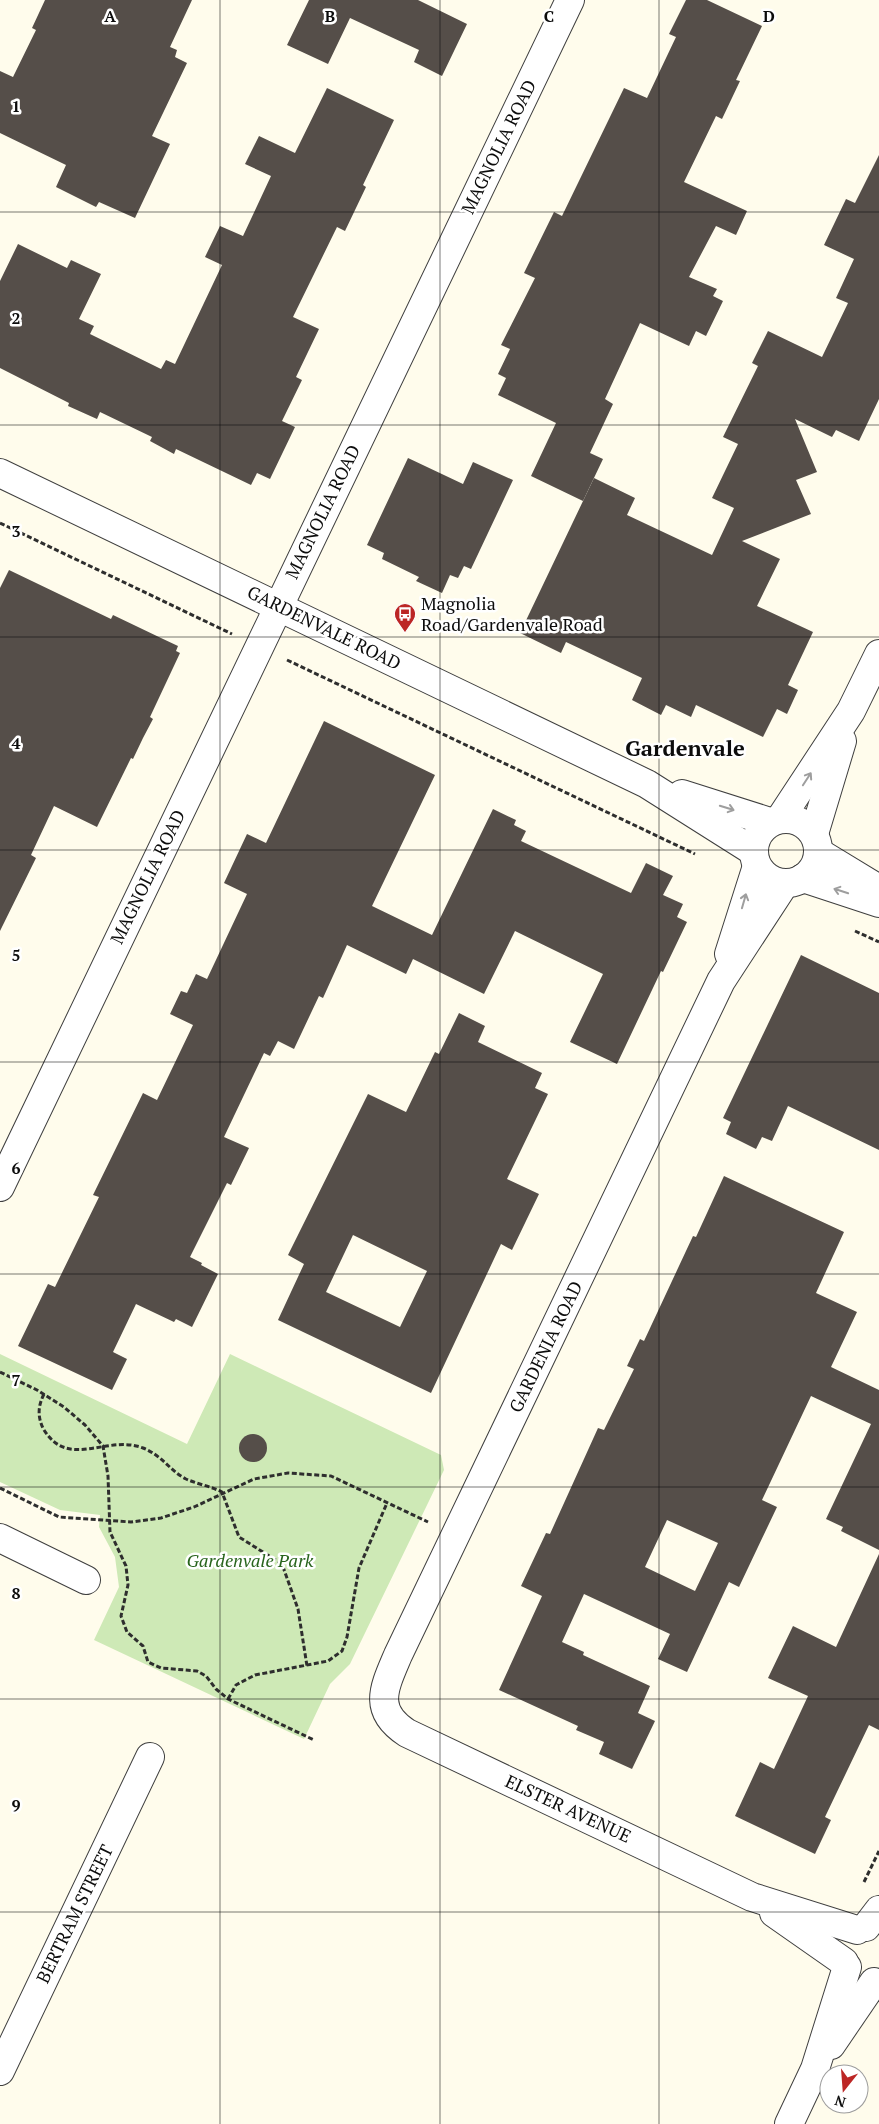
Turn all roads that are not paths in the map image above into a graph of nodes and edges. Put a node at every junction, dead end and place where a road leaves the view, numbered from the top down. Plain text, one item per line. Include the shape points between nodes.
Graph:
1 (570, 0) edge
2 (0, 473) edge
3 (278, 606) junction
4 (879, 654) edge
5 (852, 711) junction
6 (647, 784) junction
7 (775, 821) junction
8 (816, 843) junction
9 (755, 858) junction
10 (794, 881) junction
11 (879, 889) edge
12 (879, 903) edge
13 (721, 981) junction
14 (0, 1187) edge
15 (0, 1538) edge
16 (86, 1580) dead end
17 (388, 1715) joint
18 (150, 1757) dead end
19 (752, 1898) junction
20 (870, 1924) edge
21 (845, 1965) junction
22 (876, 1982) edge
23 (815, 2069) junction
24 (0, 2070) edge
25 (789, 2124) edge

1 - 3 street, MAGNOLIA ROAD
2 - 3 street, GARDENVALE ROAD
3 - 6 street, GARDENVALE ROAD
3 - 14 street, MAGNOLIA ROAD
4 - 5 street
7 -> 5 street
5 - 8 street
6 -> 7 street, GARDENVALE ROAD
6 - 9 street, GARDENVALE ROAD
7 - 8 street via 789,819 807,826
7 - 9 street via 758,834
8 - 10 street via 816,862 811,871
8 - 11 street
9 - 10 street via 768,878
13 -> 9 street, GARDENIA ROAD
12 -> 10 street
10 - 13 street, GARDENIA ROAD
13 - 17 street, GARDENIA ROAD via 398,1655 384,1689 383,1702
15 - 16 street
17 - 19 street, ELSTER AVENUE via 407,1733
18 - 24 street, BERTRAM STREET
19 - 20 street, ELSTER AVENUE
19 - 21 street, ELSTER AVENUE
20 - 21 street via 850,1936 844,1953
21 - 22 street, ELSTER AVENUE via 858,1978
21 - 23 street
22 - 23 street
23 - 25 street

